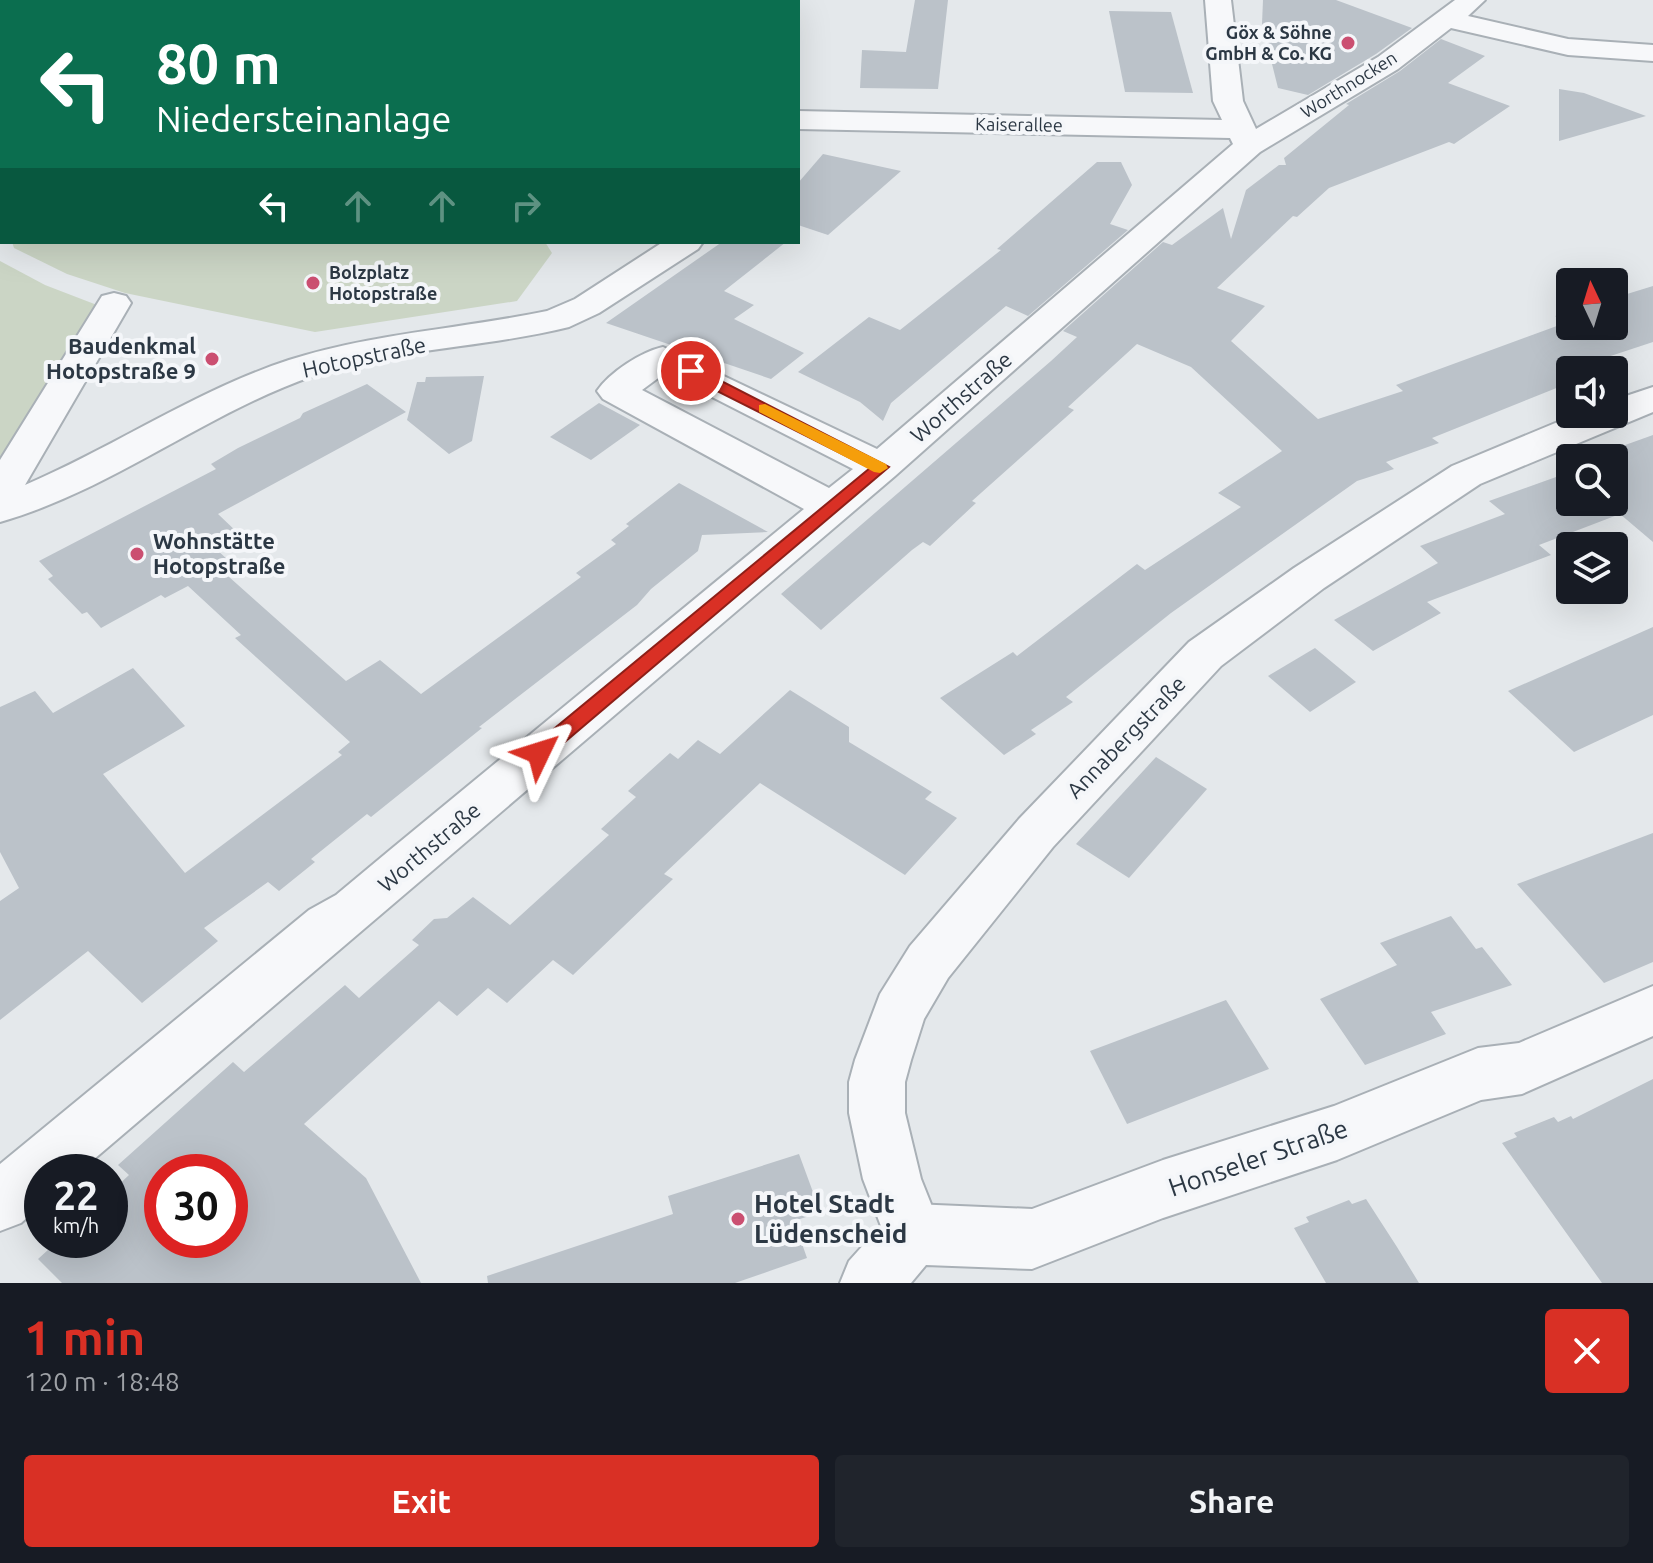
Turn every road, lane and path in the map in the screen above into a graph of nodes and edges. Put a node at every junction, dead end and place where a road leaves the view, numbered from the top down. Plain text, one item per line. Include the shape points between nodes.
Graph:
1 (1218, 0) edge
2 (1472, 0) edge
3 (1446, 19) junction
4 (1653, 53) edge
5 (801, 128) edge
6 (1244, 137) junction
7 (683, 244) edge
8 (114, 303) dead end
9 (1653, 399) edge
10 (1628, 408) edge
11 (1579, 428) edge
12 (881, 467) junction
13 (0, 493) edge
14 (832, 507) junction
15 (0, 508) edge
16 (1653, 1010) edge
17 (0, 1202) edge
18 (913, 1234) junction
19 (871, 1283) edge

1 - 6 street via 1228,101
2 - 3 street, Worthnocken
3 - 4 street via 1568,47
3 - 6 street, Worthnocken via 1388,63
5 - 6 street, Kaiserallee
6 - 12 street, Worthstraße
7 - 15 street, Hotopstraße via 557,320 301,368 189,416 31,499
8 - 13 street
9 - 10 street, Annabergstraße
11 - 18 street, Annabergstraße via 1466,475 1205,654 1036,833 929,962 899,1011 877,1082 877,1113 892,1179
12 - 14 street, Worthstraße
12 - 14 street via 663,358 616,391
14 - 17 street, Worthstraße
16 - 18 street, Honseler Straße via 1522,1068 1478,1074 1337,1133 1212,1172 1032,1239
18 - 19 street

